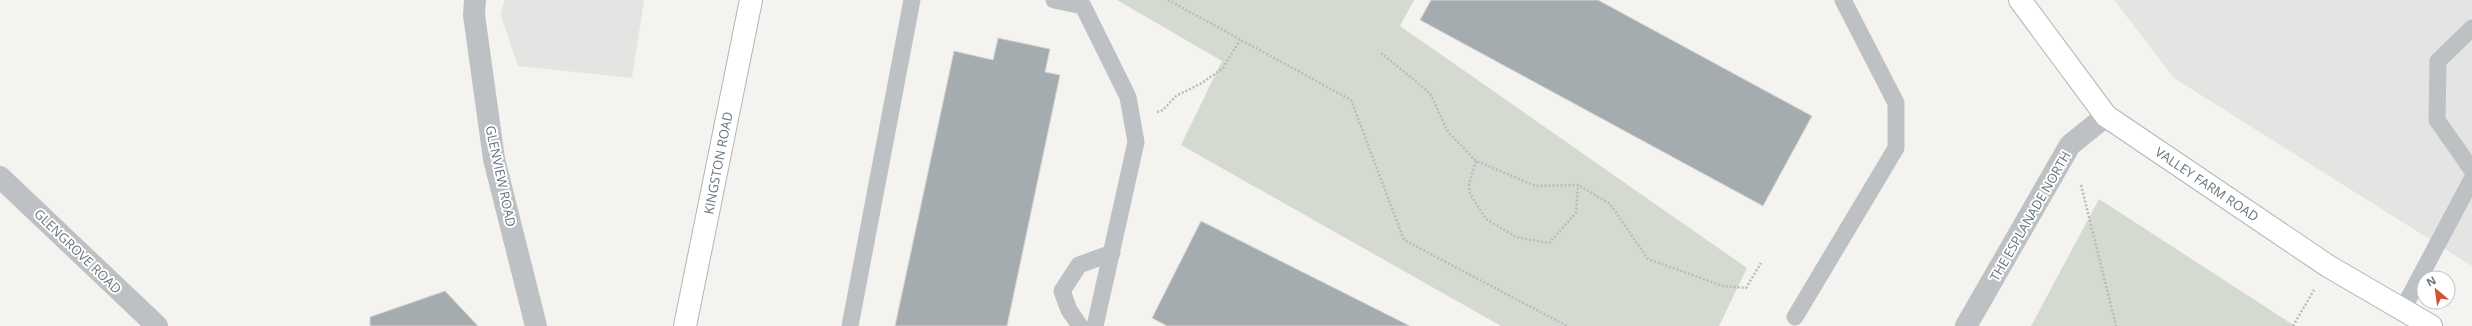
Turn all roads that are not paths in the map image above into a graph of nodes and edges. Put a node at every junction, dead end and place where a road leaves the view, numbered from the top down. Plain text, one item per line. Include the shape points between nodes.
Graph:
1 (475, 0) edge
2 (751, 0) edge
3 (912, 0) edge
4 (1054, 0) edge
5 (1843, 0) edge
6 (2020, 0) edge
7 (2472, 28) edge
8 (2106, 116) junction
9 (2472, 170) edge
10 (0, 177) edge
11 (2472, 179) edge
12 (1112, 253) junction
13 (2403, 309) junction
14 (1795, 317) dead end
15 (157, 326) edge
16 (536, 326) edge
17 (685, 326) edge
18 (850, 326) edge
19 (1080, 326) edge
20 (1095, 326) edge
21 (1966, 326) edge
22 (2431, 326) edge

1 - 16 street, GLENVIEW ROAD via 474,15 494,159
2 - 17 street, KINGSTON ROAD
3 - 18 lane
4 - 12 lane via 1083,6 1128,97 1136,142
5 - 14 lane via 1896,103 1896,148
6 - 8 street, VALLEY FARM ROAD
7 - 9 lane via 2438,61 2437,120
8 - 13 street, VALLEY FARM ROAD via 2328,266
8 - 21 street, THE ESPLANADE NORTH via 2070,145
10 - 15 street, GLENGROVE ROAD
11 - 13 lane
12 - 19 lane via 1078,265 1062,291 1069,310
12 - 20 lane
13 - 22 street, VALLEY FARM ROAD

